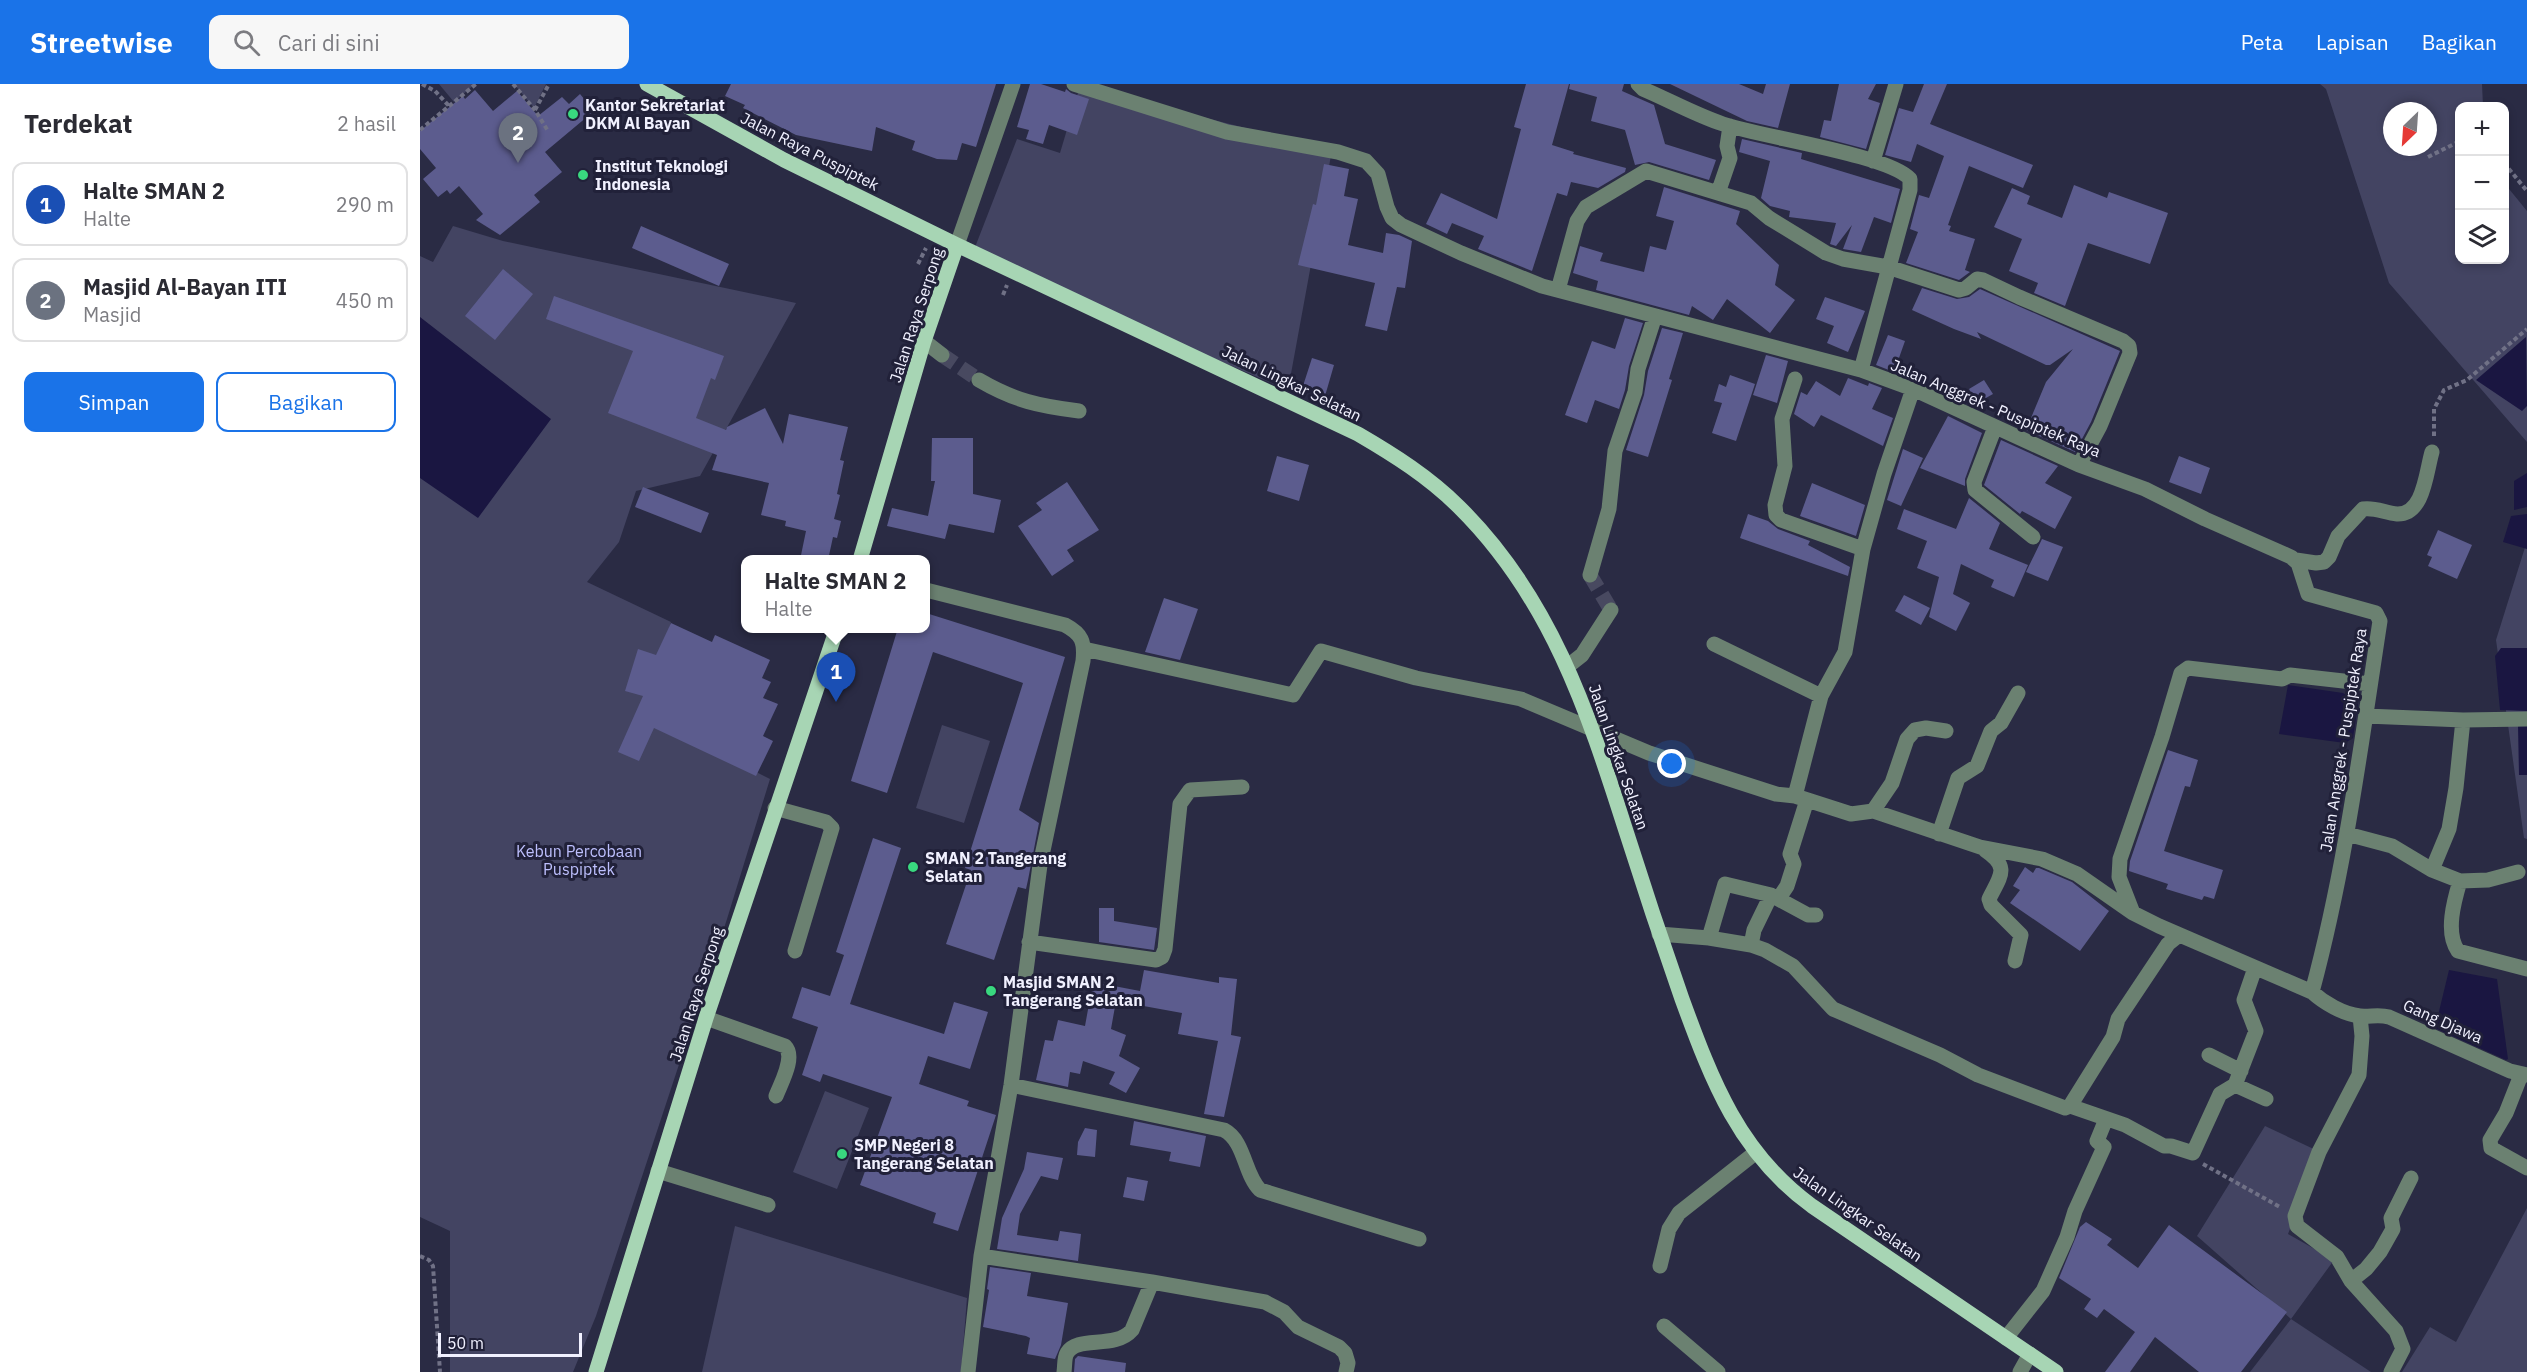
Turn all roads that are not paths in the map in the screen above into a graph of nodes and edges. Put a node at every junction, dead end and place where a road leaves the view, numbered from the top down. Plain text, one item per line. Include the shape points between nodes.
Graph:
1 (648, 84) edge
2 (1013, 84) edge
3 (1074, 84) edge
4 (1638, 84) edge
5 (1896, 84) edge
6 (1730, 126) junction
7 (1874, 161) junction
8 (1718, 193) junction
9 (957, 245) junction
10 (1888, 267) junction
11 (1558, 290) junction
12 (1655, 316) junction
13 (924, 341) junction
14 (942, 355) tunnel mouth
15 (1861, 370) junction
16 (979, 380) tunnel mouth
17 (1795, 380) dead end
18 (1913, 389) junction
19 (1079, 411) dead end
20 (1995, 426) junction
21 (2432, 452) road end
22 (2079, 465) junction
23 (2033, 537) dead end
24 (1863, 549) junction
25 (861, 555) edge
26 (2296, 560) junction
27 (1590, 575) dead end
28 (930, 591) edge
29 (1611, 610) dead end
30 (835, 633) edge
31 (1714, 644) dead end
32 (1084, 649) junction
33 (1568, 666) junction
34 (2370, 684) junction
35 (2018, 693) dead end
36 (1821, 696) junction
37 (2366, 716) junction
38 (2527, 719) edge
39 (2463, 720) junction
40 (1594, 728) junction
41 (1946, 731) dead end
42 (1242, 787) dead end
43 (1801, 798) junction
44 (775, 808) junction
45 (1873, 811) junction
46 (1939, 834) junction
47 (2347, 834) junction
48 (1980, 847) junction
49 (2432, 870) junction
50 (2518, 872) dead end
51 (2460, 881) junction
52 (1775, 897) junction
53 (2133, 913) junction
54 (1816, 915) dead end
55 (1659, 934) junction
56 (2178, 936) junction
57 (1709, 938) junction
58 (1029, 942) junction
59 (1751, 945) junction
60 (795, 951) dead end
61 (2015, 961) dead end
62 (2255, 968) junction
63 (2527, 969) edge
64 (2312, 992) junction
65 (2360, 1016) junction
66 (706, 1018) junction
67 (2209, 1054) dead end
68 (2241, 1071) junction
69 (2524, 1075) edge
70 (1011, 1085) junction
71 (2235, 1086) junction
72 (776, 1096) dead end
73 (2266, 1099) dead end
74 (2070, 1106) junction
75 (2106, 1119) junction
76 (1755, 1153) junction
77 (2527, 1168) edge
78 (658, 1171) junction
79 (2411, 1178) dead end
80 (768, 1205) dead end
81 (1419, 1239) dead end
82 (981, 1256) junction
83 (1660, 1266) dead end
84 (2351, 1281) junction
85 (1152, 1282) junction
86 (1664, 1326) dead end
87 (2006, 1338) junction
88 (2030, 1354) junction
89 (596, 1372) edge
90 (968, 1372) edge
91 (1064, 1372) edge
92 (1346, 1372) edge
93 (1718, 1372) edge
94 (2020, 1372) edge
95 (2056, 1372) edge
96 (2391, 1372) edge

1 - 9 main road, Jalan Raya Puspiptek via 784,160
2 - 9 street, Jalan Raya Serpong
3 - 11 street, Jalan Anggrek - Puspiptek Raya via 1227,132 1338,152 1366,161 1378,174 1392,218 1401,225 1508,273
4 - 6 street
5 - 7 street
6 - 7 street
6 - 8 street via 1730,158
7 - 10 street via 1906,174 1911,184
8 - 10 street via 1751,203 1826,253
8 - 11 street via 1646,171 1625,183 1586,207 1576,220
9 - 13 main road, Jalan Raya Serpong
9 - 33 main road, Jalan Lingkar Selatan via 1313,411 1401,460 1458,506 1491,541 1547,623
10 - 15 street
10 - 22 street via 1959,290 1977,279 1983,280 2129,346 2130,353 2100,426
11 - 12 street, Jalan Anggrek - Puspiptek Raya
12 - 15 street, Jalan Anggrek - Puspiptek Raya
12 - 27 street via 1615,451 1609,509
13 - 14 street
13 - 25 main road, Jalan Raya Serpong
15 - 18 street, Jalan Anggrek - Puspiptek Raya
16 - 19 street via 1036,405
17 - 24 street via 1782,419 1785,466 1776,515
18 - 20 street, Jalan Anggrek - Puspiptek Raya
18 - 24 street
20 - 22 street, Jalan Anggrek - Puspiptek Raya
20 - 23 street via 1974,482 1975,490
21 - 26 street via 2417,505 2410,511 2398,514 2363,509 2338,536 2324,562
22 - 26 street, Jalan Anggrek - Puspiptek Raya via 2145,489
24 - 36 street via 1845,652
26 - 34 street, Jalan Anggrek - Puspiptek Raya via 2308,594 2379,615
28 - 32 street via 1065,626 1080,635
29 - 33 street via 1582,654
30 - 44 main road, Jalan Raya Serpong
31 - 36 street
32 - 40 street via 1293,695 1321,651 1416,678 1521,699
32 - 58 street via 1040,865
33 - 40 main road, Jalan Lingkar Selatan
34 - 37 street, Jalan Anggrek - Puspiptek Raya
34 - 53 street via 2188,668 2181,673 2120,859 2119,877
35 - 46 street via 2001,723 1991,731 1977,765 1958,778
36 - 43 street
37 - 39 street
37 - 47 street, Jalan Anggrek - Puspiptek Raya
38 - 39 street
39 - 49 street via 2449,829
40 - 43 street via 1648,753 1776,794
40 - 55 main road, Jalan Lingkar Selatan
41 - 45 street via 1915,730 1907,739 1892,783
42 - 58 street via 1190,790 1180,804 1162,957 1156,960
43 - 45 street via 1851,814
43 - 52 street via 1790,854 1794,864 1786,886
44 - 60 street via 826,822 832,828
44 - 66 main road, Jalan Raya Serpong
45 - 46 street
46 - 48 street
47 - 49 street via 2392,846
47 - 64 street, Jalan Anggrek - Puspiptek Raya
48 - 53 street via 2042,859 2077,874
48 - 61 street via 2002,865 1989,899 2021,935
49 - 51 street
50 - 51 street via 2488,880
51 - 63 street via 2452,943 2458,951
52 - 54 street via 1808,915
52 - 57 street via 1725,884
52 - 59 street via 1755,930
53 - 56 street
55 - 57 street
55 - 76 main road, Jalan Lingkar Selatan via 1708,1070
56 - 62 street
56 - 74 street via 2168,944 2118,1019 2113,1037
57 - 59 street
58 - 70 street
59 - 74 street via 1793,966 1833,1009 1978,1075 2059,1107
62 - 64 street
62 - 68 street via 2244,1000 2256,1031
64 - 65 street, Gang Djawa via 2324,1003
65 - 69 street, Gang Djawa via 2389,1017
65 - 84 street via 2359,1075 2319,1152 2295,1216 2297,1226 2337,1257
66 - 72 street via 789,1050
66 - 78 main road, Jalan Raya Serpong
67 - 68 street
68 - 71 street
69 - 77 street via 2490,1140 2492,1148
70 - 81 street via 1224,1130 1233,1134 1253,1183 1260,1190
70 - 82 street
71 - 73 street
71 - 75 street via 2220,1094 2193,1153 2164,1146
74 - 75 street
75 - 87 street via 2097,1141 2104,1148 2043,1291
76 - 83 street via 1679,1213 1669,1229
76 - 87 main road, Jalan Lingkar Selatan via 1788,1189
78 - 80 street
78 - 89 main road, Jalan Raya Serpong
79 - 84 street via 2391,1218 2393,1229 2380,1252
82 - 85 street
82 - 90 street
84 - 96 street via 2402,1341 2403,1349
85 - 91 street via 1127,1336 1118,1341 1071,1347
85 - 92 street via 1276,1306 1298,1327 1339,1347 1348,1363
86 - 93 street
87 - 88 main road, Jalan Lingkar Selatan
88 - 94 street
88 - 95 main road, Jalan Lingkar Selatan

